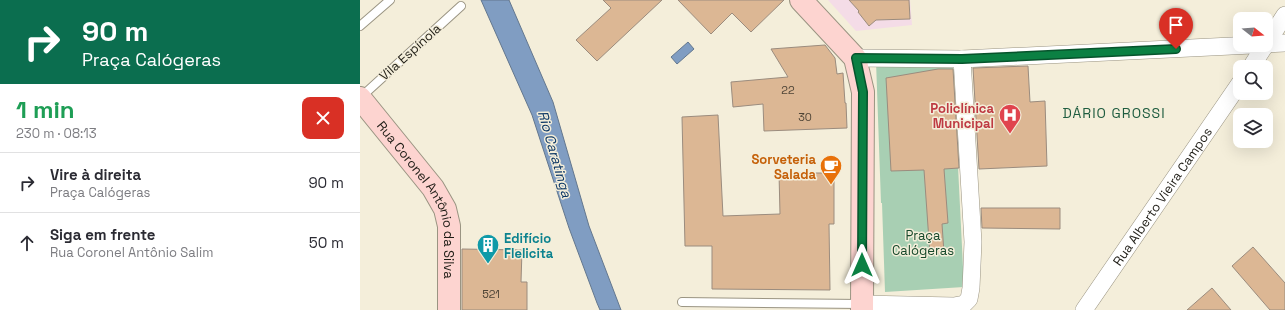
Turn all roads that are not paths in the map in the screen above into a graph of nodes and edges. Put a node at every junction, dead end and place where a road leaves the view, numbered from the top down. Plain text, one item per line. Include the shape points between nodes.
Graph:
1 (390, 0) edge
2 (801, 0) edge
3 (460, 6) dead end
4 (1285, 15) edge
5 (360, 26) edge
6 (1273, 33) edge
7 (1285, 43) edge
8 (1273, 44) edge
9 (1233, 46) edge
10 (856, 58) junction
11 (962, 59) junction
12 (1233, 93) edge
13 (360, 98) edge
14 (682, 302) dead end
15 (862, 307) edge
16 (450, 310) edge
17 (1084, 310) edge

1 - 5 lane
2 - 10 main road
3 - 13 lane, Vila Espínola
4 - 6 street
7 - 8 street
9 - 11 street
10 - 11 street
10 - 15 main road via 863,92
11 - 15 street via 973,242 969,299 964,304 954,306
12 - 17 street, Rua Alberto Vieira Campos
13 - 16 main road, Rua Coronel Antônio da Silva via 433,188 445,209 449,226
14 - 15 lane

